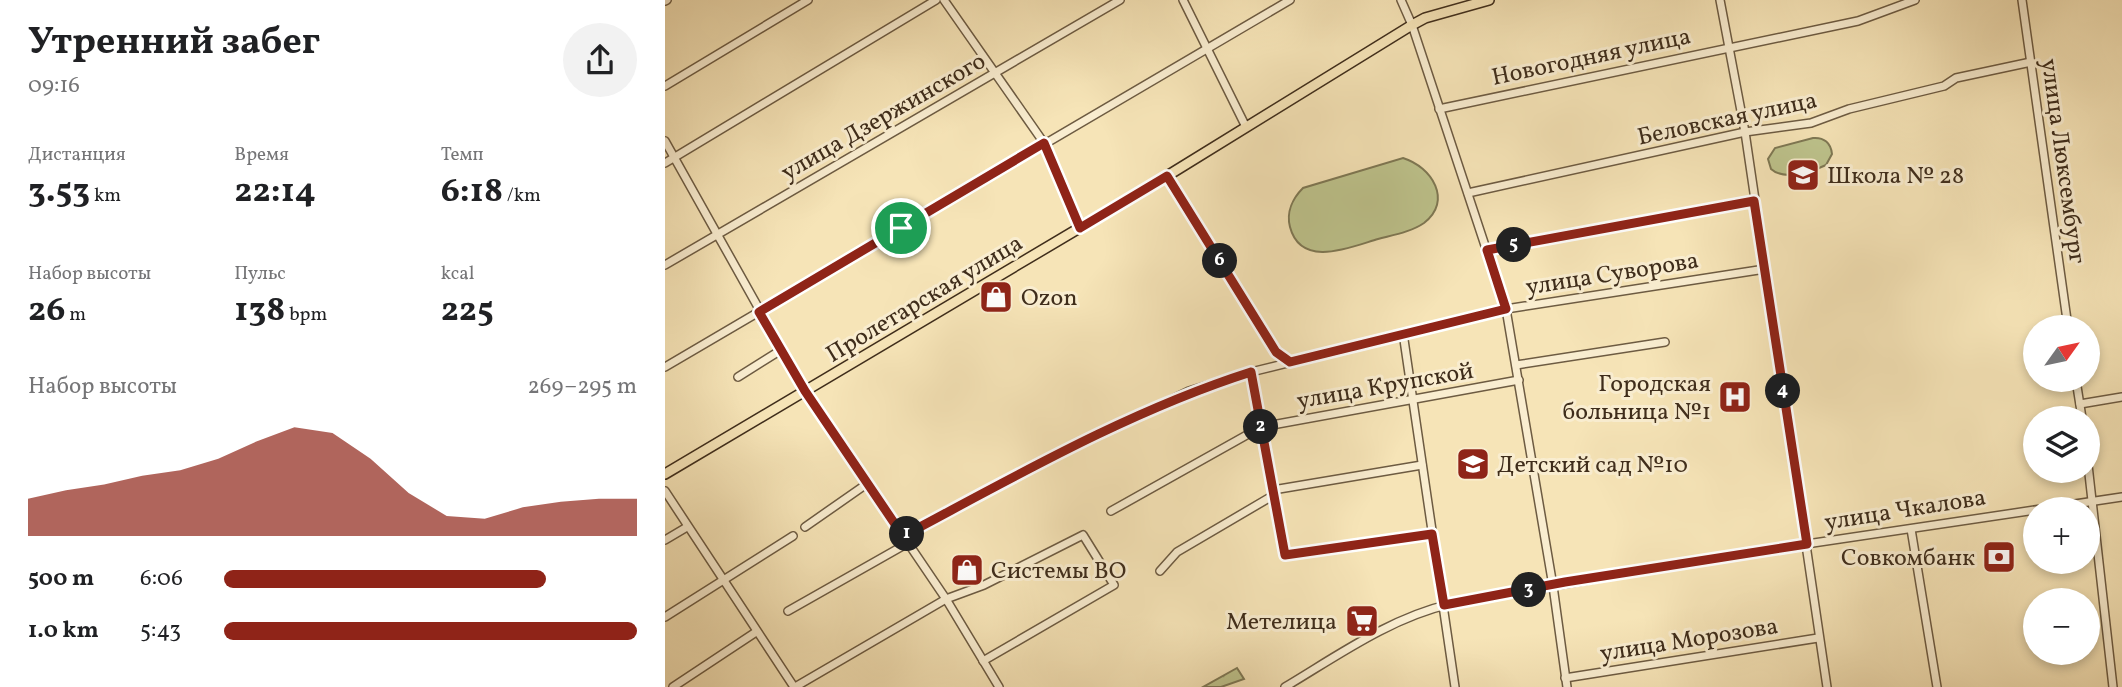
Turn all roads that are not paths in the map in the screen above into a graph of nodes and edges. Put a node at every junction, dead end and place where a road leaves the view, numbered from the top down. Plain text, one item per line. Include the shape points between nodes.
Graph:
1 (808, 0) edge
2 (936, 0) edge
3 (944, 0) edge
4 (1120, 0) edge
5 (1183, 0) edge
6 (1290, 0) edge
7 (1401, 0) edge
8 (1489, 0) edge
9 (1720, 0) edge
10 (1915, 0) edge
11 (2022, 0) edge
12 (1412, 25) junction
13 (1728, 46) junction
14 (1208, 47) junction
15 (2031, 62) junction
16 (994, 74) junction
17 (665, 86) edge
18 (1439, 109) junction
19 (1246, 127) junction
20 (1745, 132) junction
21 (665, 141) edge
22 (1044, 143) junction
23 (674, 158) junction
24 (665, 163) edge
25 (1167, 176) junction
26 (1468, 193) junction
27 (1754, 201) junction
28 (1080, 228) junction
29 (717, 235) junction
30 (1487, 250) junction
31 (665, 265) edge
32 (1765, 269) junction
33 (1506, 309) junction
34 (759, 312) junction
35 (2066, 315) edge
36 (1403, 333) junction
37 (1665, 342) dead end
38 (781, 349) junction
39 (1276, 352) junction
40 (1290, 362) junction
41 (1516, 365) junction
42 (665, 367) edge
43 (1267, 368) junction
44 (1251, 372) junction
45 (738, 377) dead end
46 (1519, 380) junction
47 (805, 391) junction
48 (2078, 392) edge
49 (2122, 397) edge
50 (1413, 402) junction
51 (2080, 404) joint
52 (1261, 427) junction
53 (1422, 465) junction
54 (665, 474) edge
55 (868, 484) junction
56 (665, 491) edge
57 (1273, 492) junction
58 (2122, 497) edge
59 (2100, 499) edge
60 (1111, 511) dead end
61 (2023, 511) edge
62 (687, 527) junction
63 (805, 527) dead end
64 (1910, 528) junction
65 (1432, 534) junction
66 (793, 536) dead end
67 (906, 539) junction
68 (665, 540) edge
69 (1807, 544) junction
70 (1160, 571) dead end
71 (2100, 571) edge
72 (722, 581) junction
73 (1553, 586) junction
74 (946, 600) junction
75 (1444, 605) junction
76 (788, 611) dead end
77 (665, 617) edge
78 (757, 632) junction
79 (1818, 638) junction
80 (983, 661) junction
81 (1566, 683) edge
82 (673, 687) edge
83 (794, 687) edge
84 (999, 687) edge
85 (1285, 687) edge
86 (1455, 687) edge
87 (1826, 687) edge
88 (1937, 687) edge
89 (2113, 687) edge

1 - 17 street
2 - 23 street
3 - 16 street
4 - 16 street, улица Дзержинского
5 - 14 street
6 - 14 street
7 - 12 street
8 - 12 main road, Пролетарская улица
9 - 13 street
10 - 13 street, Новогодняя улица via 1858,21
11 - 15 street, улица Люксембург
12 - 18 street
12 - 19 main road, Пролетарская улица
13 - 18 street, Новогодняя улица
13 - 20 street
14 - 19 street
14 - 22 street
15 - 20 street, Беловская улица via 1956,78 1944,86 1811,123
15 - 35 street, улица Люксембург
16 - 22 street
16 - 29 street, улица Дзержинского
18 - 26 street
19 - 25 main road, Пролетарская улица
20 - 26 street, Беловская улица
20 - 27 street
21 - 23 street
22 - 28 street
22 - 34 street
23 - 24 street
23 - 29 street
25 - 28 main road, Пролетарская улица
25 - 39 street
26 - 30 street
27 - 30 street
27 - 32 street
28 - 47 main road, Пролетарская улица
29 - 31 street, улица Дзержинского
29 - 34 street
30 - 33 street
32 - 33 street, улица Суворова
32 - 69 street
33 - 36 street, улица Суворова
33 - 41 street
34 - 38 street
34 - 42 street
36 - 40 street, улица Суворова
36 - 50 street
37 - 41 street
38 - 45 street
38 - 47 street
39 - 40 street
39 - 43 street
40 - 43 street, улица Суворова
41 - 46 street
43 - 44 street, улица Суворова
44 - 52 street
44 - 67 street, улица Суворова via 1189,391 1031,468
46 - 50 street, улица Крупской
46 - 73 street
47 - 54 main road, Пролетарская улица
47 - 55 street
48 - 51 street
49 - 51 street
50 - 52 street, улица Крупской
50 - 53 street
52 - 57 street
52 - 60 street, улица Крупской
53 - 57 street
53 - 65 street
55 - 63 street
55 - 67 street
56 - 62 street
57 - 65 street via 1285,555
57 - 70 street via 1177,552
58 - 59 street, улица Чкалова
61 - 64 street, улица Чкалова
62 - 68 street
62 - 72 street
64 - 69 street, улица Чкалова
64 - 88 street
65 - 75 street
66 - 72 street
67 - 74 street
67 - 76 street, улица Суворова
69 - 73 street, улица Чкалова
69 - 79 street
71 - 89 street
72 - 77 street
72 - 78 street
73 - 75 street, улица Чкалова
73 - 81 street
74 - 80 street
74 - 80 street via 1083,535 1114,585
74 - 83 street
75 - 85 street, улица Чкалова via 1386,628
75 - 86 street
78 - 82 street
78 - 83 street
79 - 81 street, улица Морозова
79 - 87 street
80 - 84 street

